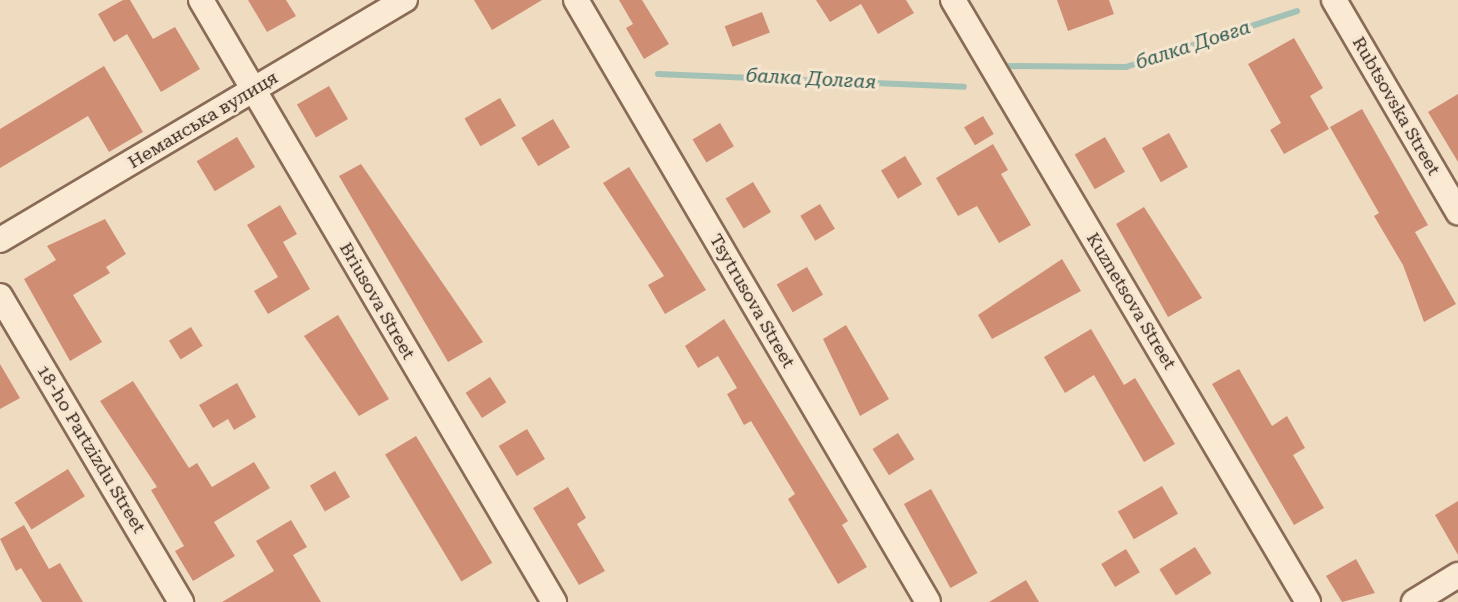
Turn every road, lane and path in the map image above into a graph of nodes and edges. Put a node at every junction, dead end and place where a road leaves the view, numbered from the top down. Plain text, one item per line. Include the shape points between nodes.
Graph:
1 (201, 0) edge
2 (405, 0) edge
3 (576, 0) edge
4 (953, 0) edge
5 (1335, 0) edge
6 (253, 90) junction
7 (1458, 212) edge
8 (0, 240) edge
9 (0, 296) edge
10 (1458, 575) edge
11 (181, 602) edge
12 (555, 602) edge
13 (928, 602) edge
14 (1308, 602) edge
15 (1413, 602) edge

1 - 6 street, Briusova Street
2 - 6 street, Неманська вулиця
3 - 13 street, Tsytrusova Street
4 - 14 street, Kuznetsova Street
5 - 7 street, Rubtsovska Street
6 - 8 street, Неманська вулиця
6 - 12 street, Briusova Street
9 - 11 street, 18-ho Partzizdu Street
10 - 15 street

